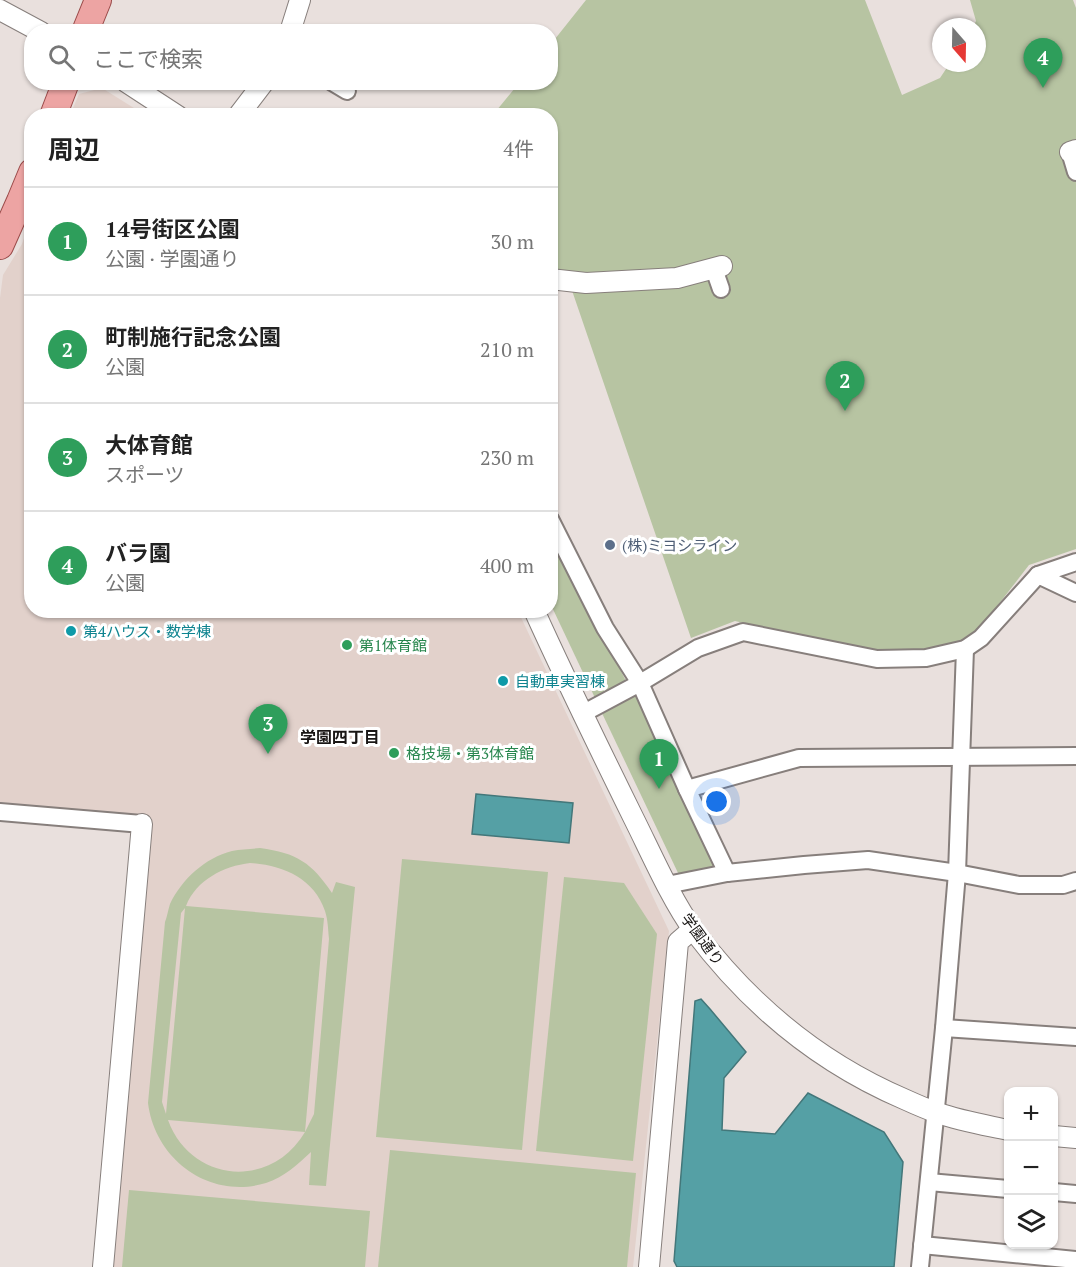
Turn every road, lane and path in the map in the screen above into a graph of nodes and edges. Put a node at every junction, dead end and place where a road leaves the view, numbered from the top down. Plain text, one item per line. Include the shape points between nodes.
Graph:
1 (98, 0) edge
2 (300, 0) edge
3 (0, 10) edge
4 (26, 24) edge
5 (88, 24) edge
6 (292, 24) edge
7 (63, 90) edge
8 (138, 90) edge
9 (258, 90) edge
10 (56, 108) edge
11 (166, 108) edge
12 (244, 108) edge
13 (1073, 151) edge
14 (1076, 172) edge
15 (24, 191) edge
16 (0, 246) edge
17 (718, 268) joint
18 (558, 280) edge
19 (721, 289) dead end
20 (558, 535) edge
21 (1076, 562) edge
22 (1038, 575) junction
23 (1076, 593) edge
24 (538, 618) edge
25 (966, 649) junction
26 (640, 683) junction
27 (582, 714) junction
28 (1076, 756) edge
29 (962, 758) junction
30 (687, 789) junction
31 (0, 812) edge
32 (142, 824) joint
33 (727, 873) junction
34 (957, 873) junction
35 (1076, 881) edge
36 (667, 885) junction
37 (693, 929) junction
38 (944, 1028) junction
39 (1076, 1037) edge
40 (936, 1113) junction
41 (1004, 1129) edge
42 (1058, 1136) edge
43 (1076, 1138) edge
44 (929, 1182) junction
45 (1004, 1189) edge
46 (1058, 1192) edge
47 (1076, 1194) edge
48 (922, 1245) junction
49 (1076, 1260) edge
50 (103, 1267) edge
51 (649, 1267) edge
52 (920, 1267) edge

1 - 5 main road
2 - 6 street
3 - 4 street
7 - 10 main road
8 - 11 street
9 - 12 street
13 - 14 street
15 - 16 main road
17 - 18 street via 677,278 586,283
17 - 19 street
20 - 26 street via 605,628
21 - 22 street
22 - 23 street
22 - 25 street via 981,638
24 - 27 street, 学園通り
25 - 26 street via 926,658 877,659 742,632 698,648
25 - 29 street
26 - 27 street
26 - 30 street
27 - 36 street, 学園通り
28 - 29 street
29 - 30 street via 799,758
29 - 34 street
30 - 33 street
31 - 32 street
32 - 50 street
33 - 34 street via 868,860
33 - 36 street
34 - 35 street via 1019,885 1063,885
34 - 38 street
36 - 37 street, 学園通り
37 - 40 street, 学園通り via 748,994 813,1048 884,1090
37 - 51 street via 678,942
38 - 39 street
38 - 40 street
40 - 41 street, 学園通り
40 - 44 street
42 - 43 street
44 - 45 street
44 - 48 street
46 - 47 street
48 - 49 street
48 - 52 street

